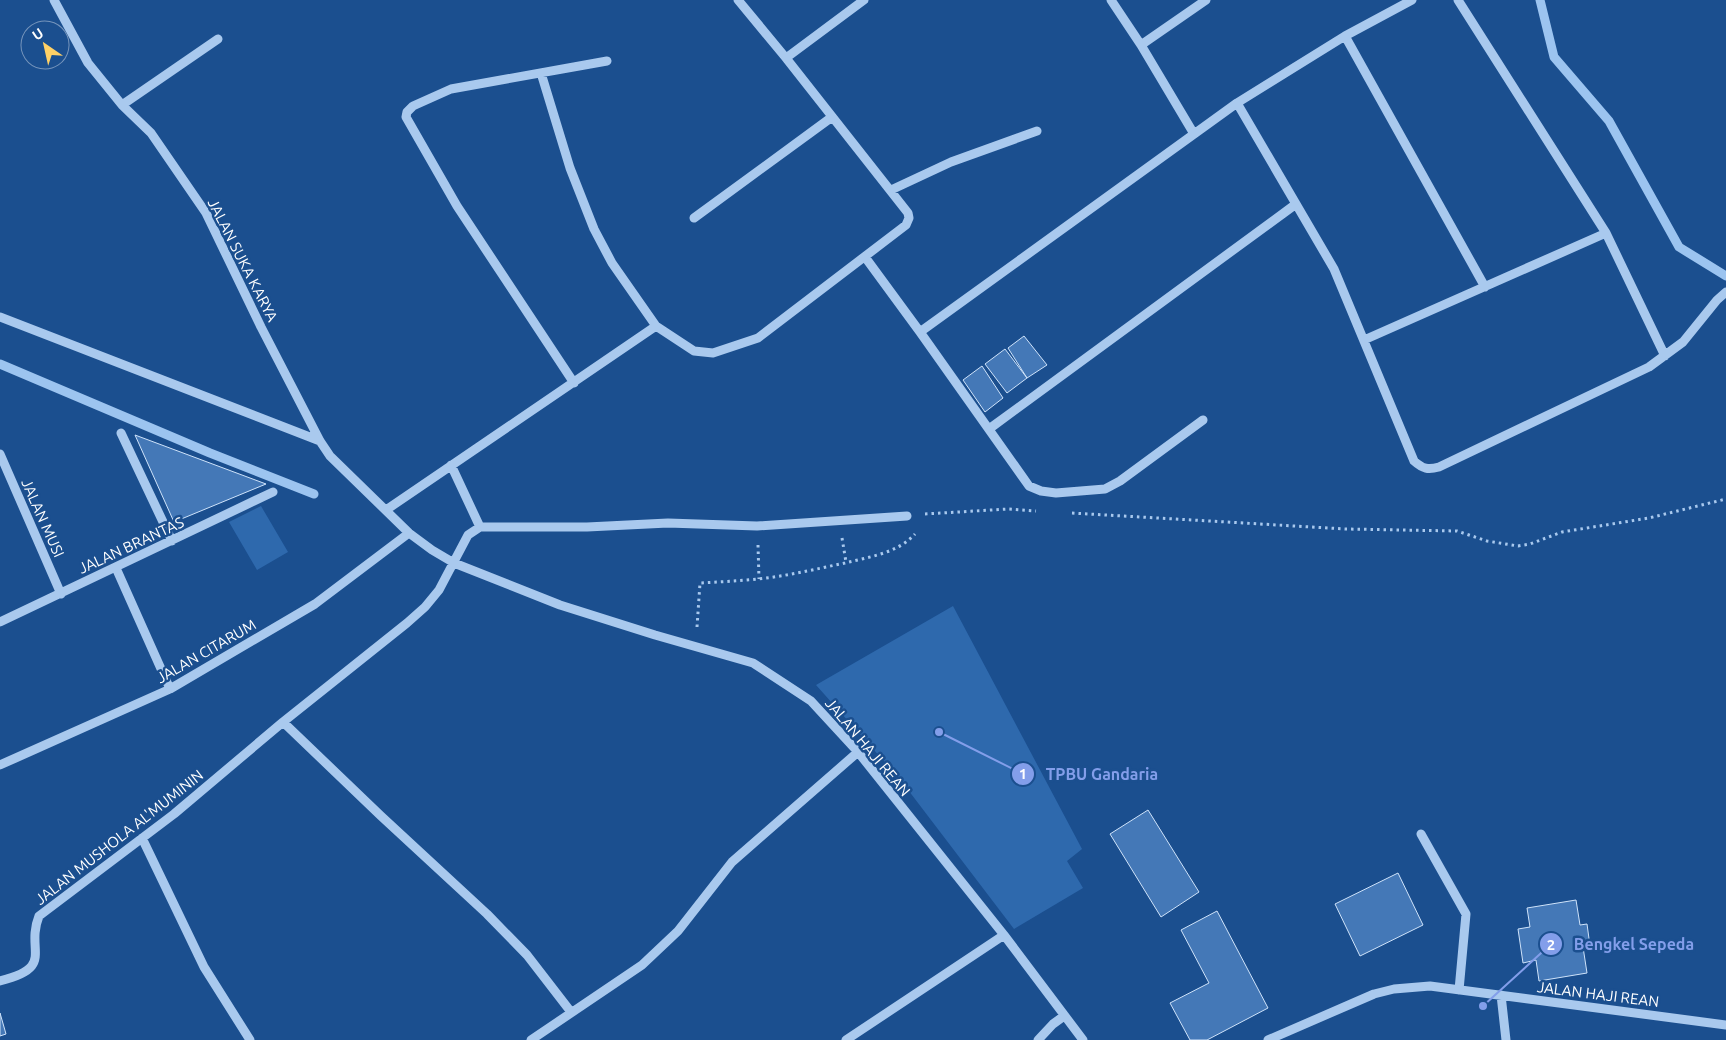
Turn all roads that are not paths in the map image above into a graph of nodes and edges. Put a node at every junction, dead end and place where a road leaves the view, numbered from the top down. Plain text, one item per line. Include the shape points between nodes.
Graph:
1 (54, 0) edge
2 (738, 0) edge
3 (864, 0) edge
4 (1112, 0) edge
5 (1206, 0) edge
6 (1412, 0) edge
7 (1458, 0) edge
8 (1345, 36) junction
9 (218, 39) dead end
10 (1141, 44) junction
11 (786, 58) junction
12 (606, 61) dead end
13 (541, 73) junction
14 (1237, 103) junction
15 (122, 105) junction
16 (832, 117) junction
17 (1037, 131) dead end
18 (1194, 134) junction
19 (891, 190) junction
20 (1296, 204) junction
21 (694, 218) dead end
22 (1606, 233) junction
23 (865, 257) junction
24 (1485, 287) junction
25 (1726, 292) edge
26 (0, 317) edge
27 (656, 326) junction
28 (920, 332) junction
29 (1364, 340) junction
30 (1665, 356) junction
31 (574, 383) junction
32 (1203, 420) dead end
33 (989, 429) junction
34 (121, 433) dead end
35 (320, 441) junction
36 (0, 454) edge
37 (451, 465) junction
38 (273, 492) dead end
39 (386, 510) junction
40 (907, 516) road end
41 (480, 527) junction
42 (409, 533) junction
43 (172, 541) junction
44 (454, 563) junction
45 (116, 568) junction
46 (61, 594) junction
47 (0, 622) edge
48 (170, 689) junction
49 (283, 722) junction
50 (858, 752) junction
51 (0, 765) edge
52 (1421, 834) dead end
53 (142, 838) junction
54 (1004, 935) junction
55 (0, 981) edge
56 (1459, 990) junction
57 (1501, 995) junction
58 (572, 1012) junction
59 (1064, 1016) junction
60 (1726, 1025) edge
61 (250, 1040) edge
62 (531, 1040) edge
63 (846, 1040) edge
64 (1038, 1040) edge
65 (1083, 1040) edge
66 (1268, 1040) edge
67 (1506, 1040) edge

1 - 15 street, JALAN SUKA KARYA via 88,63
2 - 11 street
3 - 11 street
4 - 10 street
5 - 10 street
6 - 8 street
7 - 22 street
8 - 14 street
8 - 24 street
9 - 15 street
10 - 18 street
11 - 16 street
12 - 13 street
13 - 27 street via 570,168 594,229 612,263
13 - 31 street via 451,89 413,106 406,117 457,206
14 - 18 street
14 - 20 street
15 - 35 street, JALAN SUKA KARYA via 151,133 206,213
16 - 19 street
16 - 21 street
17 - 19 street via 951,162
18 - 28 street
19 - 23 street via 908,214 908,222
20 - 29 street via 1334,269
20 - 33 street
22 - 24 street
22 - 30 street
23 - 27 street via 758,338 728,349 713,353 694,351
23 - 28 street
24 - 29 street
25 - 30 street via 1683,342
26 - 35 street
27 - 31 street
28 - 33 street
29 - 30 street via 1414,461 1430,470 1649,367
31 - 37 street
32 - 33 street via 1105,489 1056,493 1029,486
34 - 43 street
35 - 39 street, JALAN SUKA KARYA via 330,456
36 - 46 street, JALAN MUSI
37 - 39 street
37 - 41 street
38 - 43 street, JALAN BRANTAS
39 - 42 street, JALAN HAJI REAN
40 - 41 street via 758,526 668,523
41 - 44 street, JALAN MUSHOLA AL'MUMININ via 468,535
42 - 44 street, JALAN HAJI REAN
42 - 48 street, JALAN CITARUM via 315,604
43 - 45 street, JALAN BRANTAS
44 - 49 street, JALAN MUSHOLA AL'MUMININ via 425,607
44 - 50 street, JALAN HAJI REAN via 560,605 753,662 811,701
45 - 46 street, JALAN BRANTAS
45 - 48 street
46 - 47 street, JALAN BRANTAS
48 - 51 street, JALAN CITARUM
49 - 53 street, JALAN MUSHOLA AL'MUMININ
49 - 58 street via 487,914 527,955
50 - 54 street, JALAN HAJI REAN
50 - 58 street via 732,862 678,931 642,965
52 - 56 street via 1466,914
53 - 55 street, JALAN MUSHOLA AL'MUMININ via 39,916 34,927 36,959 29,970
53 - 61 street via 204,968
54 - 59 street, JALAN HAJI REAN
54 - 63 street
56 - 57 street, JALAN HAJI REAN
56 - 66 street, JALAN HAJI REAN via 1430,986 1374,994
57 - 60 street, JALAN HAJI REAN
57 - 67 street
58 - 62 street
59 - 64 street
59 - 65 street, JALAN HAJI REAN

